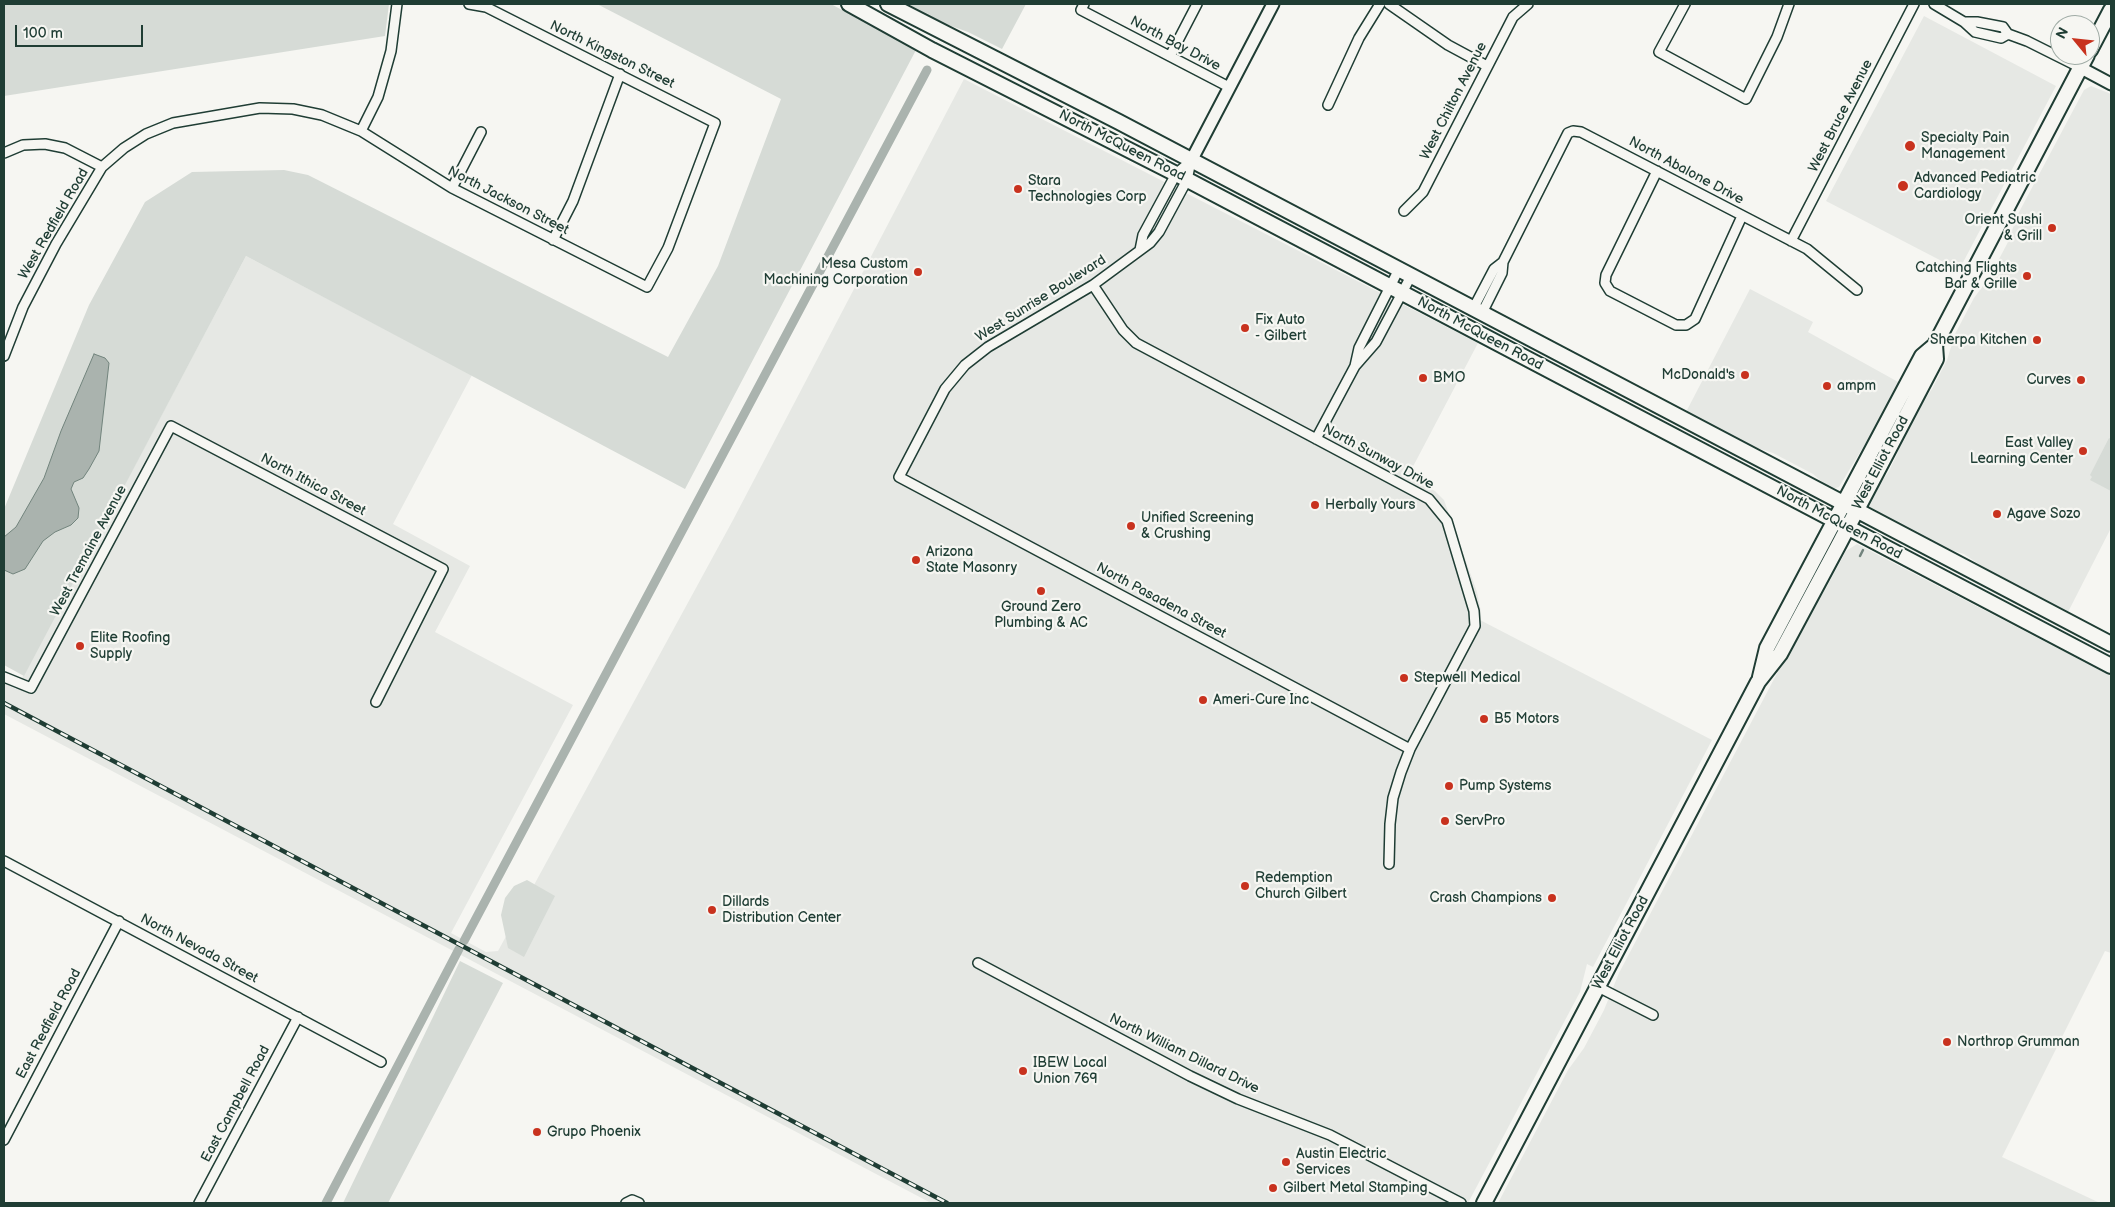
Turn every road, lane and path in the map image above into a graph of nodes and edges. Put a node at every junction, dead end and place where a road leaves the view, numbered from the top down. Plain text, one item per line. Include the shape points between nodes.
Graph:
1 (396, 4) edge
2 (469, 4) edge
3 (849, 4) edge
4 (888, 4) edge
5 (1197, 4) edge
6 (1273, 4) edge
7 (1380, 4) edge
8 (1390, 4) edge
9 (1528, 4) edge
10 (1789, 4) edge
11 (1914, 4) edge
12 (1934, 4) edge
13 (1682, 5) edge
14 (1083, 7) edge
15 (2111, 10) edge
16 (1964, 22) junction
17 (1983, 23) junction
18 (2100, 31) edge
19 (941, 33) junction
20 (1981, 34) junction
21 (2008, 34) junction
22 (932, 50) junction
23 (1170, 56) junction
24 (2082, 65) edge
25 (1487, 66) junction
26 (2080, 68) junction
27 (620, 74) junction
28 (2111, 84) edge
29 (1229, 88) junction
30 (1328, 105) dead end
31 (361, 131) junction
32 (481, 132) dead end
33 (4, 153) edge
34 (1191, 160) junction
35 (102, 167) junction
36 (1657, 171) junction
37 (1181, 177) junction
38 (452, 188) junction
39 (1404, 211) dead end
40 (1742, 216) junction
41 (553, 240) junction
42 (1791, 241) junction
43 (1405, 272) junction
44 (1092, 285) junction
45 (647, 287) joint
46 (1396, 290) junction
47 (1857, 290) dead end
48 (1477, 311) junction
49 (4, 356) edge
50 (1355, 366) junction
51 (1624, 388) junction
52 (1615, 405) junction
53 (171, 426) joint
54 (1316, 439) junction
55 (899, 476) joint
56 (1850, 507) junction
57 (1841, 525) junction
58 (2048, 611) junction
59 (2044, 631) junction
60 (2111, 644) edge
61 (2111, 666) edge
62 (4, 677) edge
63 (376, 702) dead end
64 (1410, 749) junction
65 (4, 861) edge
66 (1389, 864) dead end
67 (119, 921) junction
68 (978, 963) dead end
69 (1598, 987) junction
70 (1653, 1015) dead end
71 (298, 1017) junction
72 (381, 1062) dead end
73 (4, 1140) edge
74 (200, 1203) edge
75 (1461, 1203) edge
76 (1484, 1203) edge

1 - 31 street via 391,51 378,97
2 - 27 street, North Kingston Street via 486,7
3 - 22 main road, North McQueen Road
4 - 19 main road, North McQueen Road
5 - 23 street
6 - 29 street
7 - 30 street via 1359,38
8 - 25 street
9 - 25 street, West Chilton Avenue via 1513,17
10 - 13 street via 1777,37 1746,99 1659,52
11 - 42 street, West Bruce Avenue
12 - 16 street
14 - 23 street, North Bay Drive
15 - 18 main road
16 - 17 street
16 - 20 street
17 - 20 street
17 - 21 street via 2002,27
19 - 22 main road
19 - 34 main road, North McQueen Road
20 - 21 street via 2001,38
21 - 26 street
22 - 37 main road, North McQueen Road
23 - 29 street, North Bay Drive
24 - 26 main road, West Elliot Road
25 - 39 street, West Chilton Avenue via 1423,192
26 - 28 street
26 - 56 main road, West Elliot Road via 1935,345 1922,356
27 - 41 street via 573,201
27 - 45 street, North Kingston Street via 715,123 668,248
29 - 34 street
31 - 35 street, West Redfield Road via 312,113 260,108 173,123 146,134
31 - 38 street, North Jackson Street
32 - 38 street
33 - 35 street via 23,145 45,144 64,148
34 - 37 street, West Sunrise Boulevard
34 - 43 main road, North McQueen Road
35 - 49 street, West Redfield Road via 23,307
36 - 40 street, North Abalone Drive
36 - 40 street via 1605,283 1610,291 1651,313 1676,325 1686,325 1695,319
36 - 48 street, North Abalone Drive via 1581,132 1568,133
37 - 44 street, West Sunrise Boulevard via 1143,235 1140,250
37 - 46 main road, North McQueen Road
38 - 41 street, North Jackson Street
40 - 42 street, North Abalone Drive
41 - 45 street, North Jackson Street
42 - 47 street, North Abalone Drive
43 - 46 street
43 - 46 street
43 - 48 main road, North McQueen Road
44 - 54 street, North Sunway Drive via 1136,343
44 - 55 street, West Sunrise Boulevard via 988,347 965,365 946,389
46 - 50 street via 1359,348
46 - 50 street via 1376,342
46 - 52 main road, North McQueen Road
48 - 51 main road, North McQueen Road
50 - 54 street
51 - 52 main road
51 - 56 main road, North McQueen Road
52 - 57 main road, North McQueen Road
53 - 62 street, West Tremaine Avenue via 30,688
53 - 63 street, North Ithica Street via 443,569
54 - 64 street, North Sunway Drive via 1429,499 1447,521 1459,560 1474,611 1475,626
55 - 64 street, North Pasadena Street
56 - 57 main road, West Elliot Road
56 - 58 main road, North McQueen Road
57 - 59 main road, North McQueen Road
57 - 69 main road, West Elliot Road via 1767,648 1758,682
58 - 59 main road
58 - 60 main road, North McQueen Road
59 - 61 main road, North McQueen Road
64 - 66 street, North Sunway Drive via 1393,798
65 - 67 street, North Nevada Street
67 - 71 street, North Nevada Street
67 - 73 street, East Redfield Road
68 - 75 street, North William Dillard Drive via 1190,1076 1238,1099 1330,1135
69 - 70 street
69 - 76 main road, West Elliot Road
71 - 72 street, North Nevada Street
71 - 74 street, East Campbell Road

